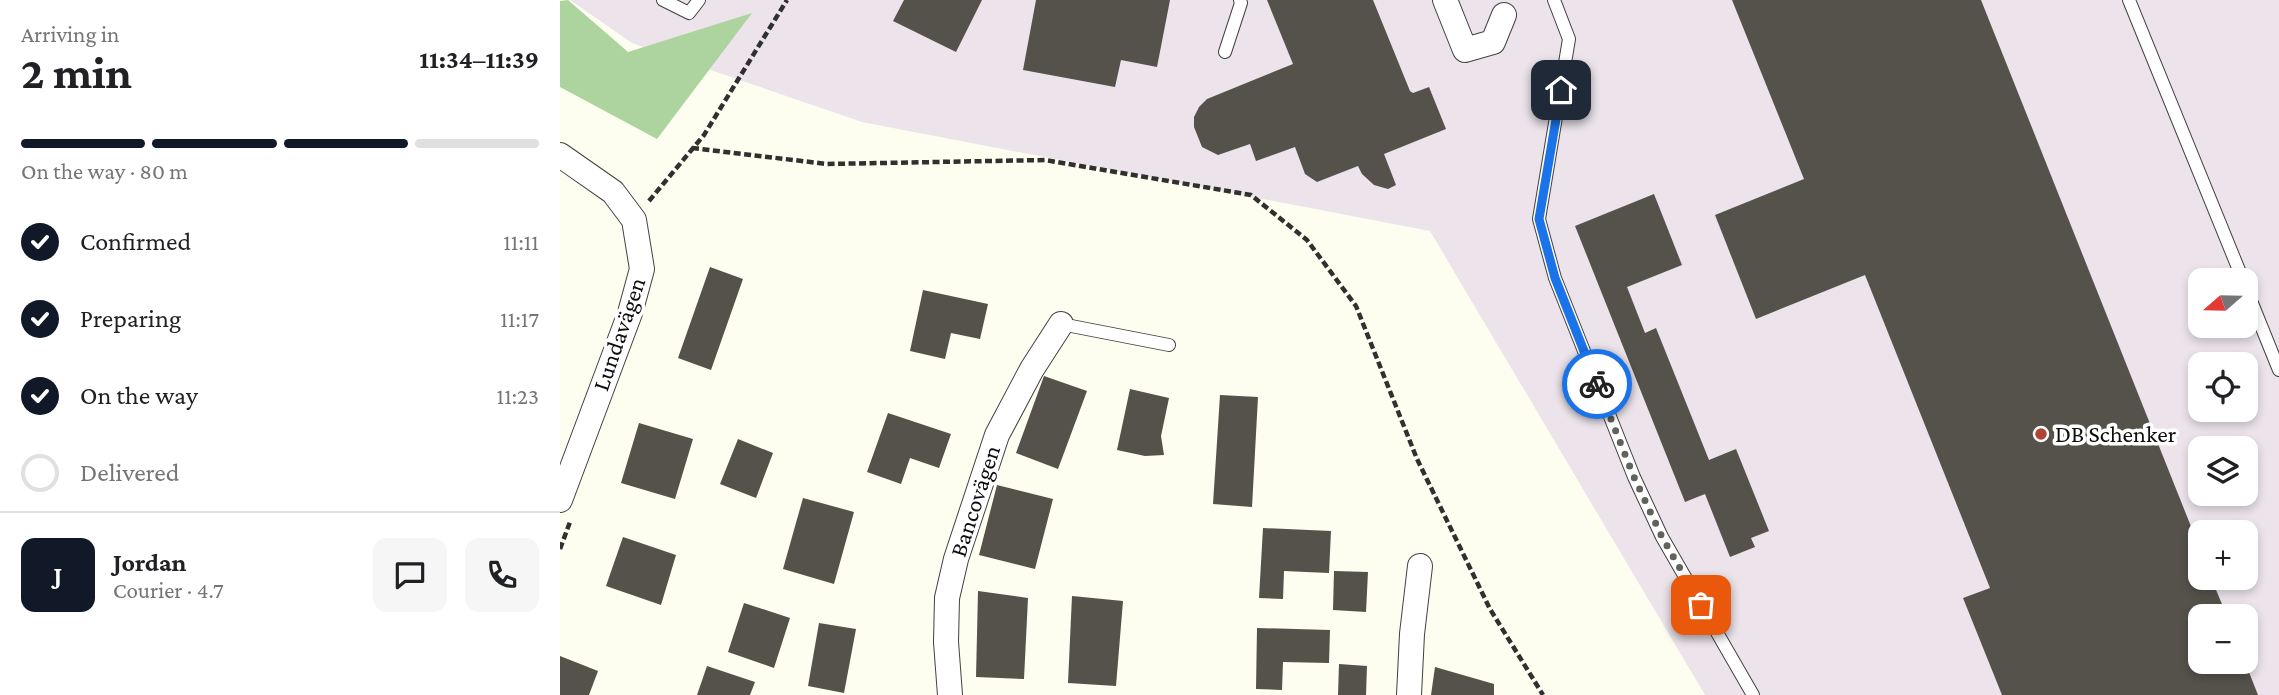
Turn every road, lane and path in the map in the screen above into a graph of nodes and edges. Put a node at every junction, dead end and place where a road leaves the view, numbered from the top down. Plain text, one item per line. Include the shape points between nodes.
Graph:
1 (663, 0) edge
2 (699, 0) edge
3 (787, 0) edge
4 (1240, 0) edge
5 (1445, 0) edge
6 (1554, 0) edge
7 (2129, 0) edge
8 (1504, 15) dead end
9 (1225, 52) dead end
10 (692, 148) junction
11 (560, 155) edge
12 (634, 220) junction
13 (2238, 268) edge
14 (2258, 318) edge
15 (1061, 324) joint
16 (1169, 345) dead end
17 (2279, 370) edge
18 (560, 500) edge
19 (1420, 566) dead end
20 (950, 695) edge
21 (1409, 695) edge
22 (1542, 695) edge
23 (1753, 695) edge

1 - 2 lane via 689,13
3 - 10 path
4 - 9 lane
5 - 8 street via 1465,50 1493,42
6 - 23 lane via 1569,39 1539,219 1555,278 1662,537
7 - 13 lane
10 - 12 path
10 - 22 path via 827,164 1045,160 1251,195 1307,240 1356,306 1417,459 1490,609
11 - 12 street, Lundavägen via 613,192
12 - 18 street, Lundavägen via 642,270
14 - 17 lane
15 - 16 lane
15 - 20 street, Bancovägen via 996,435 956,559 947,598
19 - 21 street

